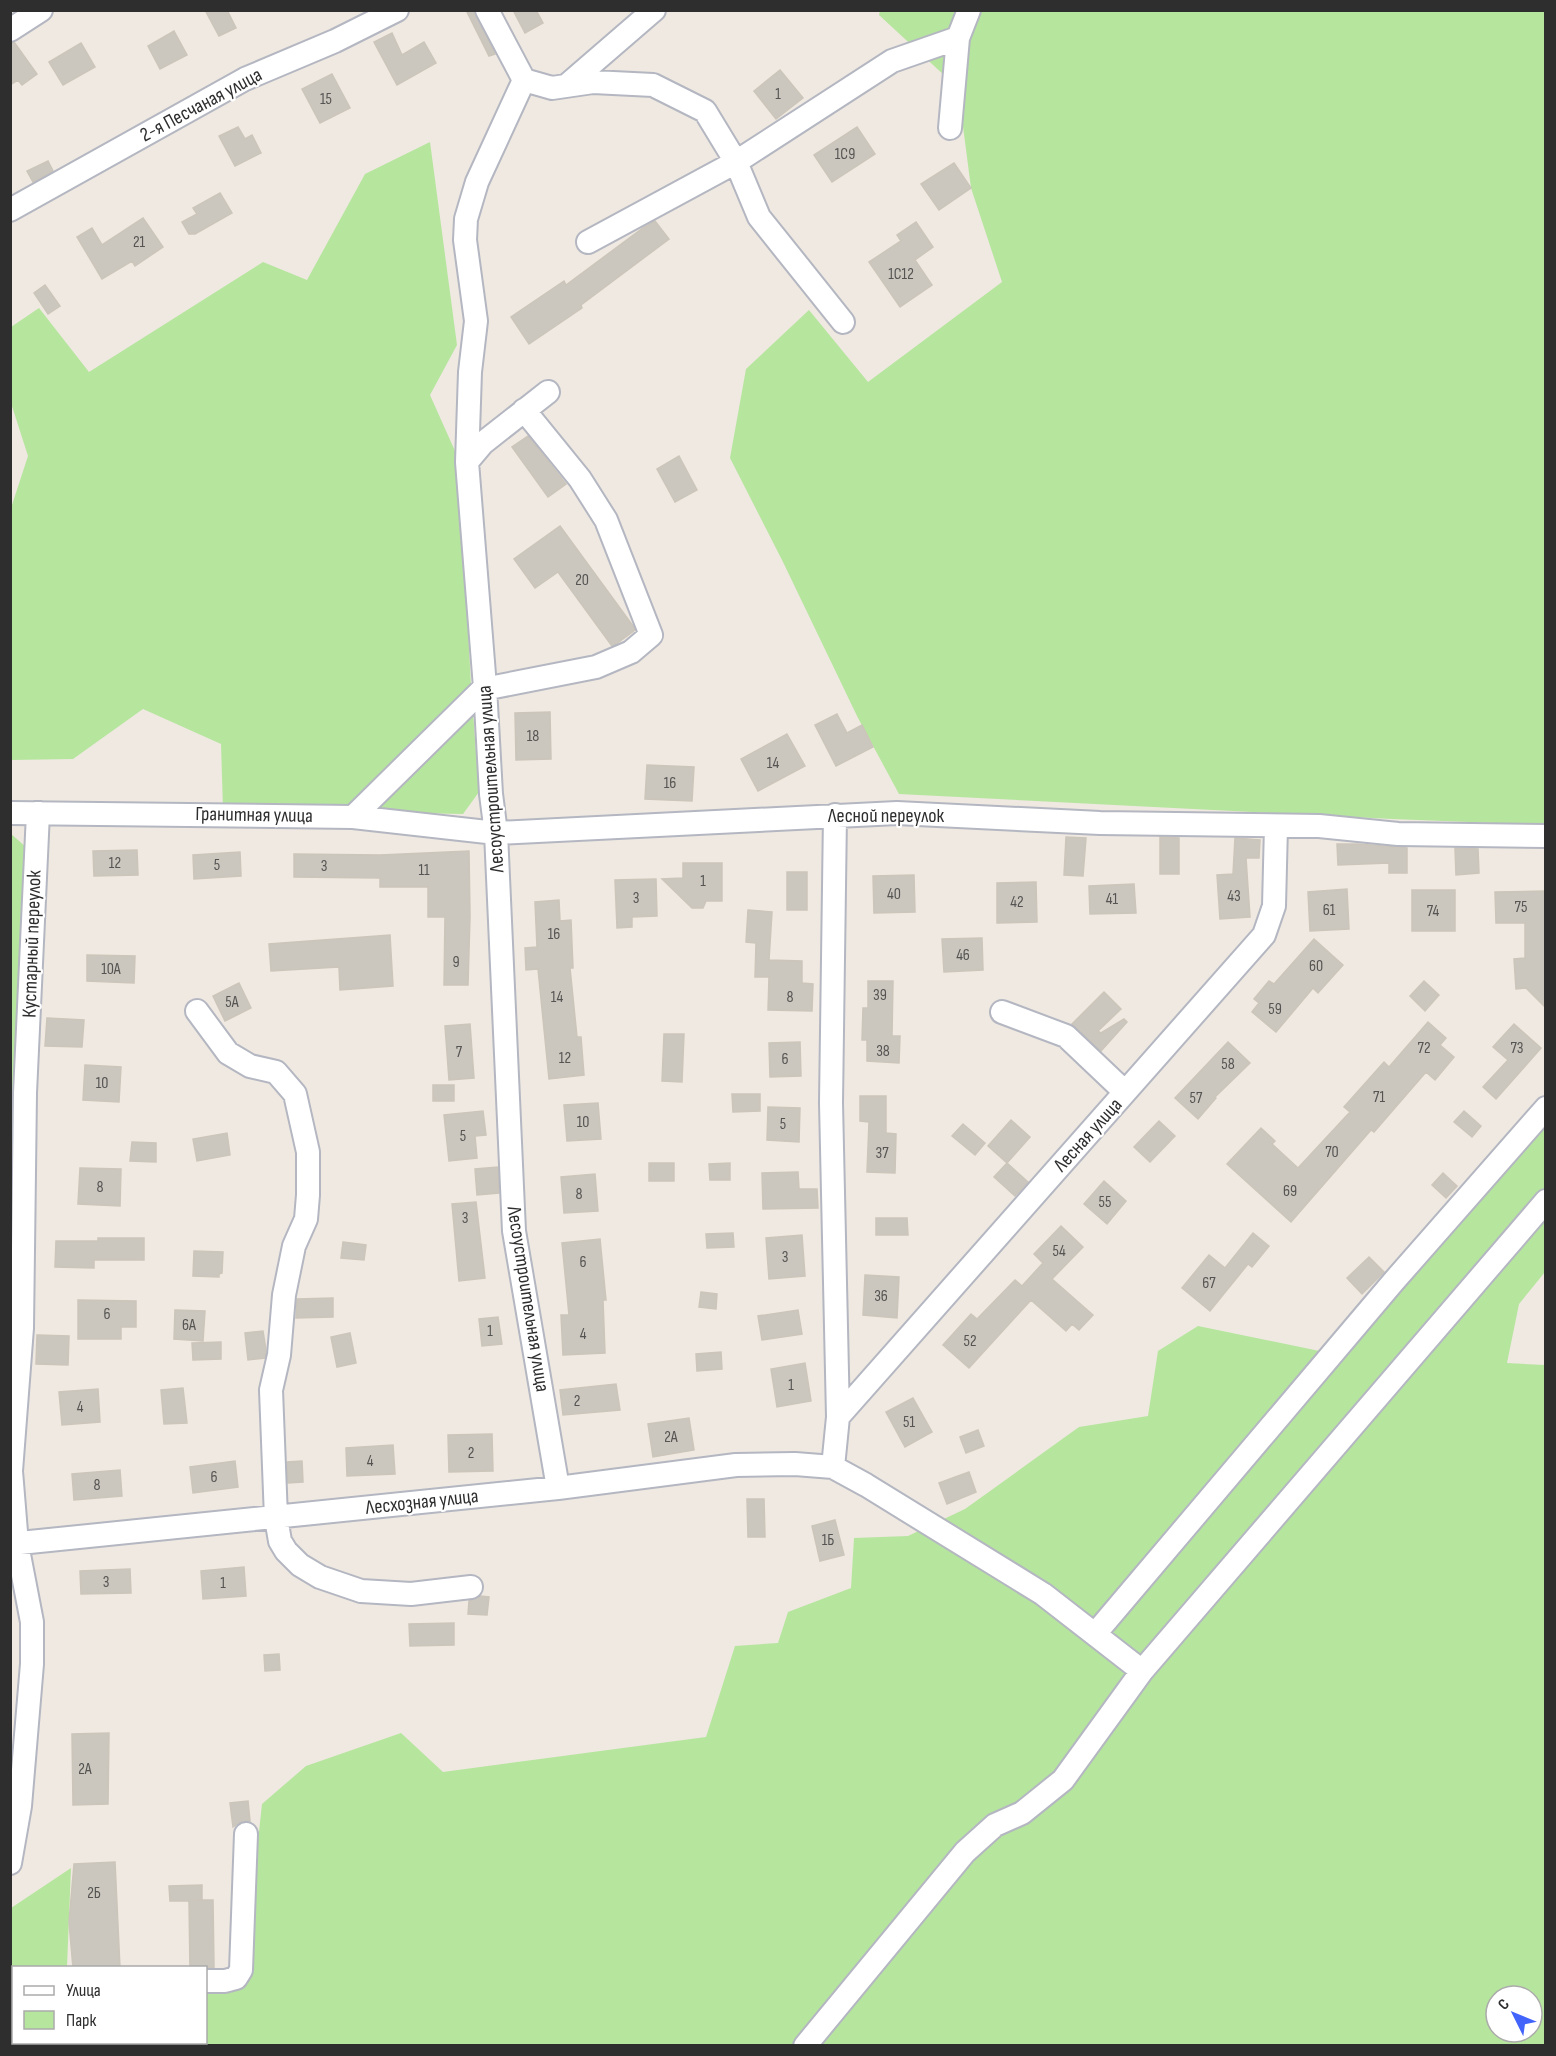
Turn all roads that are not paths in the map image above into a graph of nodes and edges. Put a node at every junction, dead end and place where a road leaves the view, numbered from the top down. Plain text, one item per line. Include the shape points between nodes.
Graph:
1 (40, 10) edge
2 (397, 10) edge
3 (487, 10) edge
4 (654, 10) edge
5 (969, 10) edge
6 (10, 30) edge
7 (958, 38) junction
8 (524, 80) junction
9 (566, 86) junction
10 (950, 128) dead end
11 (736, 162) junction
12 (10, 210) edge
13 (588, 242) dead end
14 (843, 322) dead end
15 (548, 392) dead end
16 (524, 410) junction
17 (467, 462) junction
18 (487, 688) junction
19 (10, 813) edge
20 (38, 813) junction
21 (835, 815) junction
22 (353, 817) junction
23 (1276, 826) junction
24 (496, 833) junction
25 (1545, 836) edge
26 (196, 1011) dead end
27 (1002, 1012) dead end
28 (1125, 1092) junction
29 (1545, 1108) edge
30 (1545, 1201) edge
31 (838, 1417) junction
32 (832, 1467) junction
33 (558, 1488) junction
34 (276, 1518) junction
35 (14, 1544) edge
36 (471, 1587) dead end
37 (1095, 1634) junction
38 (1142, 1671) junction
39 (246, 1834) dead end
40 (10, 1863) edge
41 (207, 1981) edge
42 (805, 2046) edge

1 - 6 street
2 - 12 street, 2-я Песчаная улица via 245,79
3 - 8 street
4 - 9 street
5 - 7 street
7 - 10 street
7 - 11 street via 892,61
8 - 9 street via 552,88
8 - 17 street, Лесоустроительная улица via 477,182 466,219 465,240 476,321
9 - 11 street via 593,82 652,85 705,111
11 - 13 street
11 - 14 street via 759,217
15 - 16 street
16 - 17 street via 483,442
16 - 18 street via 580,479 606,520 651,635 631,652 596,667
17 - 18 street, Лесоустроительная улица
18 - 22 street
18 - 24 street, Лесоустроительная улица
19 - 20 street, Гранитная улица
20 - 22 street, Гранитная улица
20 - 35 street, Кустарный переулок via 25,1093 22,1328 11,1471
21 - 23 street, Лесной переулок via 897,813 1100,824
21 - 24 street, Лесной переулок
21 - 31 street via 831,1103
22 - 24 street, Гранитная улица
23 - 25 street, Лесной переулок via 1319,825 1398,834
23 - 28 street, Лесная улица via 1274,906 1264,935
24 - 33 street, Лесоустроительная улица via 514,1232
26 - 34 street via 228,1053 250,1066 276,1072 295,1094 308,1152 306,1219 294,1246 271,1390
27 - 28 street via 1066,1036
28 - 31 street, Лесная улица
29 - 37 street
30 - 38 street
31 - 32 street
32 - 33 street, Лесхозная улица via 736,1465
32 - 37 street via 1043,1594
33 - 34 street, Лесхозная улица
34 - 35 street, Лесхозная улица
34 - 36 street via 286,1551 300,1565 338,1585 361,1591 411,1594
35 - 40 street, Кустарный переулок via 32,1622 32,1664 20,1806
37 - 38 street
38 - 42 street via 1063,1780 1022,1813 995,1825 965,1851
39 - 41 street via 241,1970 236,1978

